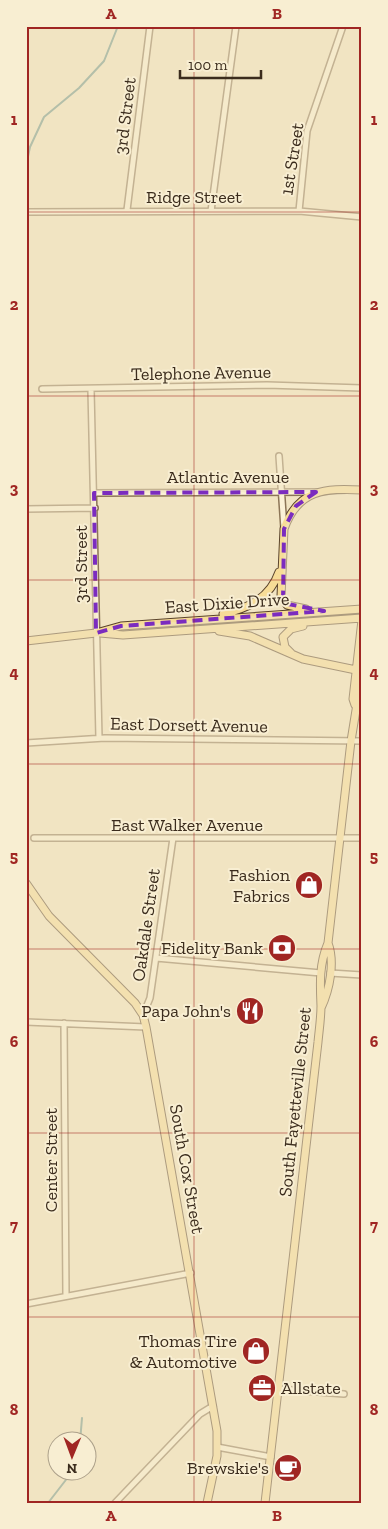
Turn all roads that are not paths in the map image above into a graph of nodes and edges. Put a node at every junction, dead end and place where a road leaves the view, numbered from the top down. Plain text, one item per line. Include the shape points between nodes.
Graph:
1 (150, 26) edge
2 (236, 26) edge
3 (343, 26) edge
4 (127, 210) junction
5 (211, 210) junction
6 (299, 211) junction
7 (26, 212) edge
8 (362, 217) edge
9 (362, 388) edge
10 (42, 389) dead end
11 (91, 390) junction
12 (279, 456) dead end
13 (362, 490) edge
14 (281, 491) junction
15 (316, 492) junction
16 (94, 493) junction
17 (95, 508) junction
18 (26, 509) edge
19 (284, 529) junction
20 (281, 568) junction
21 (362, 609) edge
22 (324, 611) junction
23 (203, 619) junction
24 (362, 619) edge
25 (318, 620) junction
26 (209, 628) junction
27 (96, 633) junction
28 (26, 641) edge
29 (293, 656) junction
30 (359, 671) edge
31 (100, 738) junction
32 (351, 741) junction
33 (362, 741) edge
34 (26, 744) edge
35 (34, 838) dead end
36 (173, 838) junction
37 (341, 838) junction
38 (362, 838) edge
39 (26, 883) edge
40 (326, 946) junction
41 (156, 958) junction
42 (321, 973) junction
43 (330, 973) junction
44 (362, 975) edge
45 (325, 1000) junction
46 (321, 1008) junction
47 (143, 1015) junction
48 (26, 1022) edge
49 (64, 1024) junction
50 (146, 1027) junction
51 (191, 1273) junction
52 (66, 1296) junction
53 (26, 1304) edge
54 (279, 1388) junction
55 (344, 1394) dead end
56 (214, 1406) junction
57 (217, 1447) junction
58 (271, 1456) junction
59 (115, 1503) edge
60 (207, 1503) edge
61 (265, 1503) edge

1 - 4 street, 3rd Street
2 - 5 street
3 - 6 street, 1st Street via 307,131
4 - 5 street, Ridge Street
4 - 7 street, Ridge Street
5 - 6 street, Ridge Street
6 - 8 street, Ridge Street
9 - 11 street, Telephone Avenue via 267,385
10 - 11 street, Telephone Avenue
11 - 16 street, 3rd Street
12 - 14 street
13 - 15 main road, Atlantic Avenue
14 - 15 street, Atlantic Avenue
14 - 16 street, Atlantic Avenue
14 - 19 street
15 - 19 main road via 296,506
16 - 17 street, 3rd Street
17 - 18 street
17 - 27 street, 3rd Street
19 - 20 main road
20 - 22 main road via 283,603
20 - 23 main road via 274,584 262,598 240,610
21 - 22 main road, East Dixie Drive
22 - 23 main road, East Dixie Drive
23 - 27 main road, East Dixie Drive via 121,626
24 - 25 main road, East Dixie Drive
24 - 30 main road, South Fayetteville Street
25 - 26 main road, East Dixie Drive
25 - 29 main road via 291,628 284,634 283,642
26 - 27 main road, East Dixie Drive via 122,635
26 - 29 main road via 250,636
27 - 28 main road, East Dixie Drive
27 - 31 street, 3rd Street
29 - 30 main road
30 - 32 main road, South Fayetteville Street via 353,699
31 - 32 street, East Dorsett Avenue
31 - 34 street, East Dorsett Avenue
32 - 33 street, East Dorsett Avenue
32 - 37 main road, South Fayetteville Street
35 - 36 street, East Walker Avenue
36 - 37 street, East Walker Avenue
36 - 41 street, Oakdale Street
37 - 38 street, East Walker Avenue
37 - 40 main road, South Fayetteville Street
39 - 47 main road, South Cox Street via 49,916
40 - 42 main road, South Fayetteville Street
40 - 43 main road via 332,953
41 - 42 street
41 - 47 street, Oakdale Street via 150,998
42 - 45 main road
42 - 46 main road, South Fayetteville Street
43 - 44 street
43 - 45 main road
45 - 46 main road
46 - 54 main road, South Fayetteville Street
47 - 50 main road, South Cox Street
48 - 49 street
49 - 50 street
49 - 52 street, Center Street
50 - 51 main road, South Cox Street
51 - 52 street
51 - 56 main road, South Cox Street
52 - 53 street
54 - 55 street
54 - 58 main road, South Fayetteville Street
56 - 57 main road, South Cox Street
56 - 59 street via 200,1414
57 - 58 street
57 - 60 main road, South Cox Street
58 - 61 main road, South Fayetteville Street

